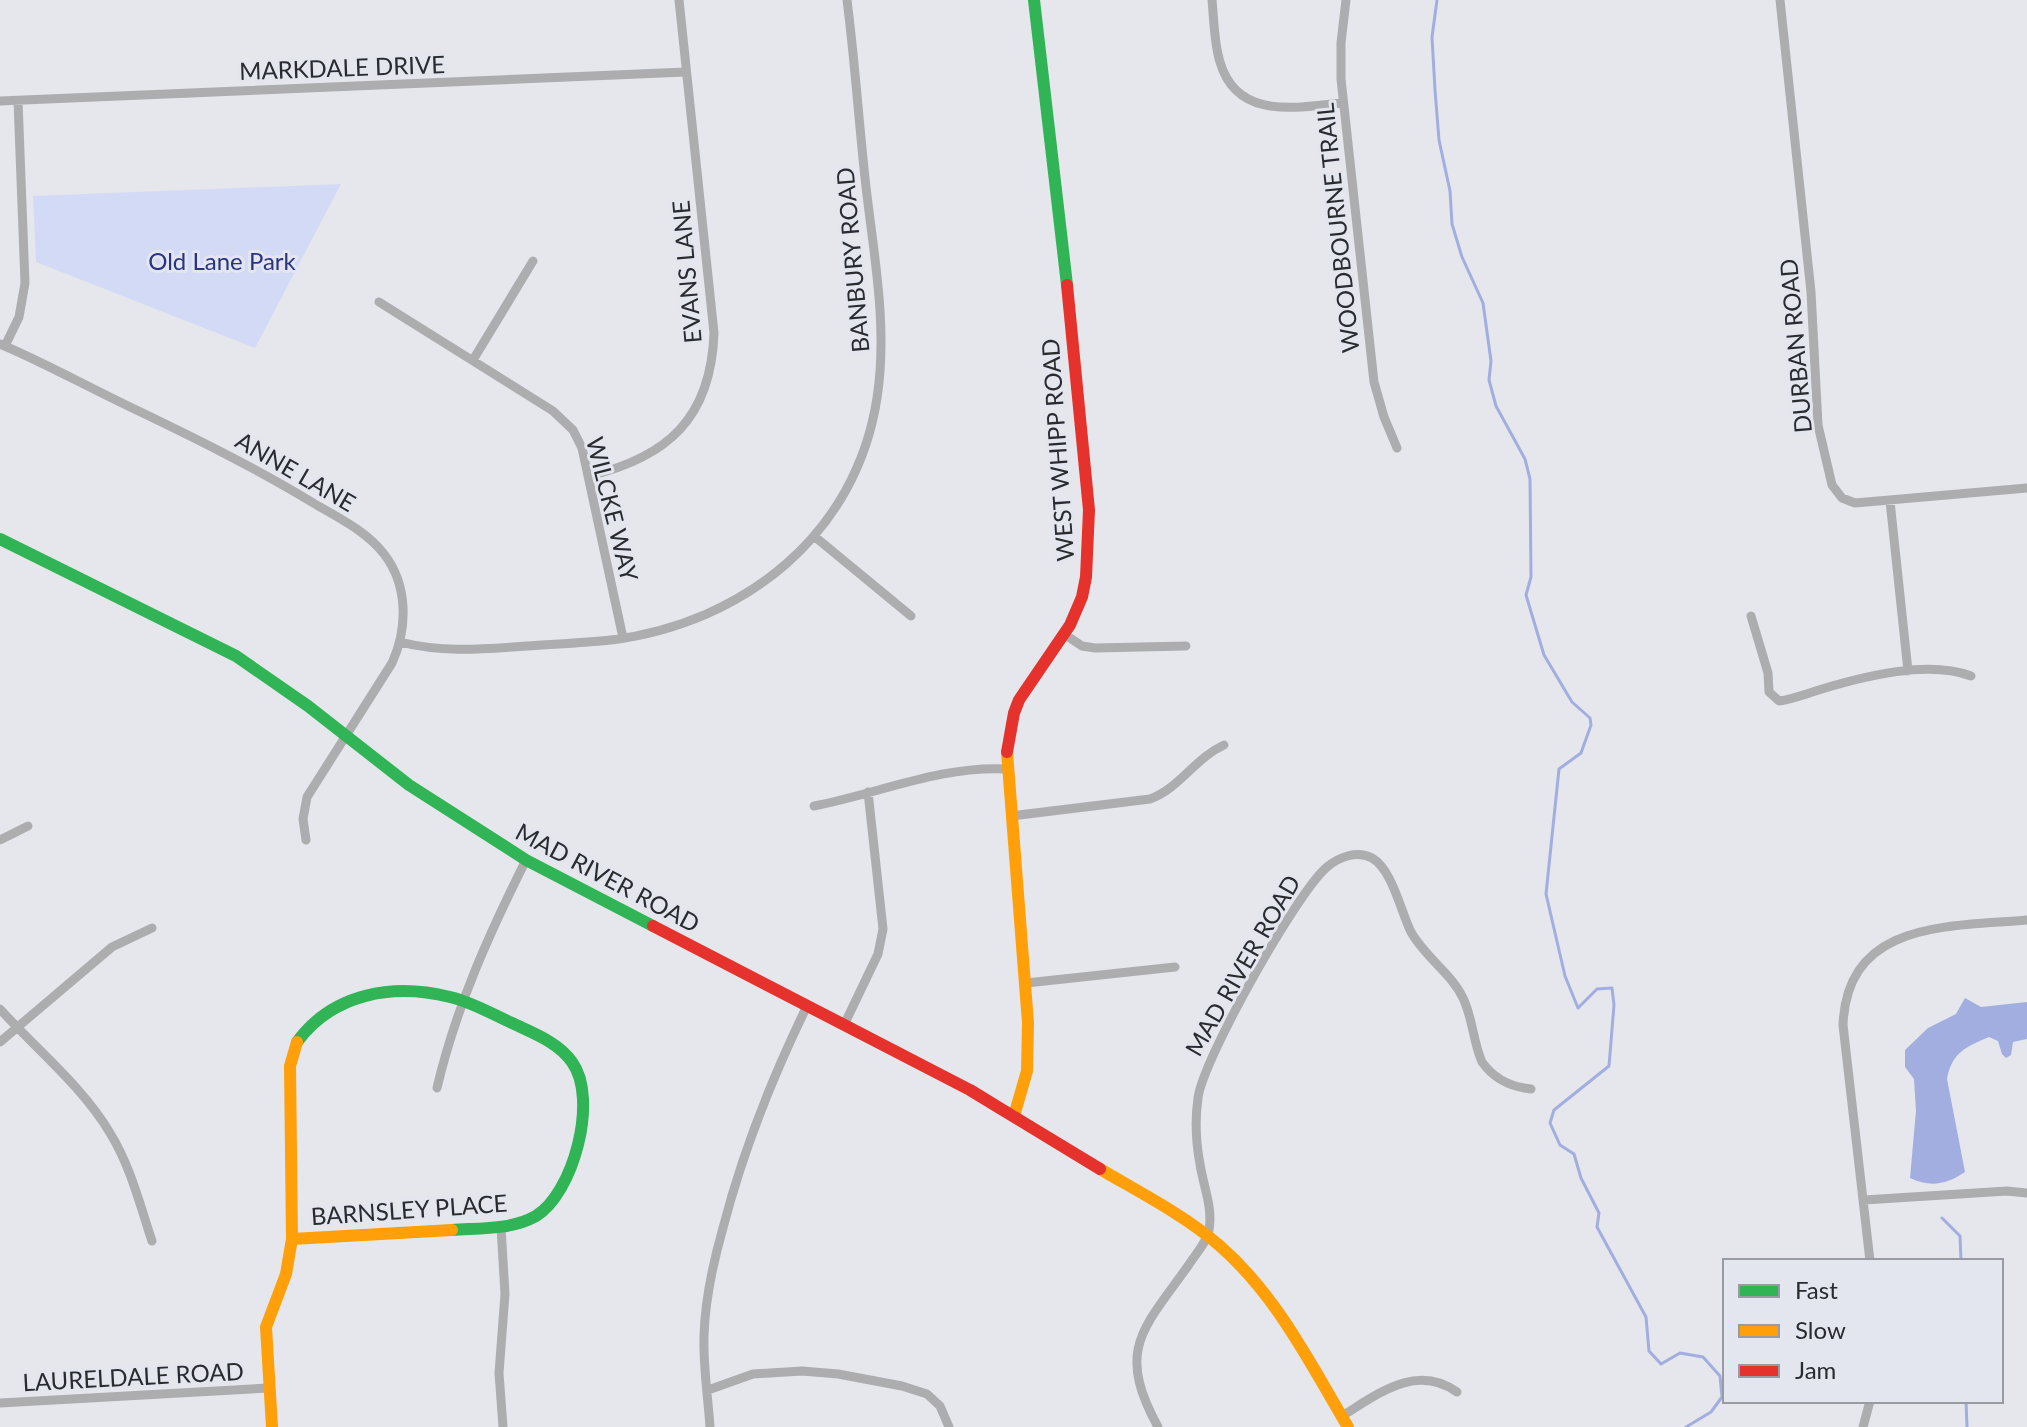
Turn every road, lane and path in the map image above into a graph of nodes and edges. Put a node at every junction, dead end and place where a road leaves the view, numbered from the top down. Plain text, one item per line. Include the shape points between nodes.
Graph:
1 (679, 0) edge
2 (847, 0) edge
3 (1034, 0) edge
4 (1212, 0) edge
5 (1346, 0) edge
6 (1780, 0) edge
7 (686, 72) junction
8 (0, 101) edge
9 (18, 101) junction
10 (1343, 103) junction
11 (533, 261) dead end
12 (379, 302) dead end
13 (3, 345) edge
14 (473, 360) junction
15 (1397, 448) dead end
16 (589, 476) junction
17 (2027, 488) edge
18 (1890, 501) junction
19 (814, 536) junction
20 (0, 539) edge
21 (911, 616) dead end
22 (1751, 616) dead end
23 (1064, 634) junction
24 (623, 638) junction
25 (400, 642) junction
26 (1186, 646) dead end
27 (1908, 671) junction
28 (1971, 676) dead end
29 (345, 737) junction
30 (1224, 745) dead end
31 (1007, 769) junction
32 (868, 792) junction
33 (814, 806) dead end
34 (1011, 816) junction
35 (28, 826) dead end
36 (0, 840) edge
37 (306, 840) dead end
38 (526, 860) junction
39 (2027, 920) edge
40 (152, 928) dead end
41 (1175, 967) dead end
42 (1026, 983) junction
43 (463, 1002) junction
44 (807, 1006) junction
45 (0, 1009) edge
46 (845, 1023) junction
47 (17, 1027) junction
48 (0, 1042) edge
49 (437, 1088) dead end
50 (1531, 1089) dead end
51 (1014, 1116) junction
52 (2027, 1193) edge
53 (1864, 1200) junction
54 (501, 1227) junction
55 (1207, 1237) junction
56 (292, 1239) junction
57 (152, 1241) dead end
58 (1870, 1259) edge
59 (268, 1388) junction
60 (708, 1390) junction
61 (1457, 1392) dead end
62 (0, 1403) edge
63 (1869, 1403) edge
64 (1345, 1421) edge
65 (272, 1427) edge
66 (503, 1427) edge
67 (710, 1427) edge
68 (949, 1427) edge
69 (1158, 1427) edge
70 (1863, 1427) edge

1 - 7 street, EVANS LANE
2 - 19 street, BANBURY ROAD via 881,358 877,402 860,460
3 - 23 street, WEST WHIPP ROAD via 1078,388 1087,516 1085,584
4 - 10 street via 1220,62 1240,94 1273,107
5 - 10 street, WOODBOURNE TRAIL via 1340,60
6 - 18 street, DURBAN ROAD via 1811,292 1818,425 1836,493 1855,503
7 - 9 street, MARKDALE DRIVE
7 - 16 street, EVANS LANE via 714,333 708,377 684,425 659,449 633,464
8 - 9 street, MARKDALE DRIVE
9 - 13 street via 25,283 19,317
10 - 15 street, WOODBOURNE TRAIL via 1374,382
11 - 14 street
12 - 14 street, WILCKE WAY
13 - 25 street, ANNE LANE via 228,454 352,525 395,572 403,607
14 - 16 street, WILCKE WAY via 565,421 579,440
16 - 24 street, WILCKE WAY
17 - 18 street, DURBAN ROAD
18 - 27 street
19 - 21 street
19 - 24 street, BANBURY ROAD via 763,584 719,610 670,629
20 - 29 street, MAD RIVER ROAD via 236,656
22 - 27 street via 1769,692 1779,701
23 - 26 street via 1095,648
23 - 31 street, WEST WHIPP ROAD via 1019,700
24 - 25 street, BANBURY ROAD via 462,650
25 - 29 street, ANNE LANE
27 - 28 street via 1945,669
29 - 37 street, ANNE LANE via 307,797
29 - 38 street, MAD RIVER ROAD
30 - 34 street via 1150,799
31 - 32 street via 920,779
31 - 34 street, WEST WHIPP ROAD
32 - 33 street
32 - 46 street via 883,929 878,954
34 - 42 street, WEST WHIPP ROAD
35 - 36 street
38 - 43 street via 482,947
38 - 44 street, MAD RIVER ROAD
39 - 53 street via 1903,935 1879,948 1859,970 1846,996 1843,1025
40 - 47 street via 112,947
41 - 42 street
42 - 51 street, WEST WHIPP ROAD via 1027,1071
43 - 49 street
43 - 54 street, BARNSLEY PLACE via 562,1050 584,1089 582,1120 562,1189 541,1214
43 - 56 street via 424,992 380,993 331,1009 303,1031 290,1066
44 - 46 street, MAD RIVER ROAD
44 - 60 street via 759,1112 717,1248 704,1335
45 - 47 street
46 - 51 street, MAD RIVER ROAD
47 - 48 street
47 - 57 street via 112,1135
50 - 55 street, MAD RIVER ROAD via 1497,1078 1482,1062 1462,996 1411,932 1380,865 1360,855 1342,857 1301,896 1204,1075 1196,1115 1210,1213
51 - 55 street, MAD RIVER ROAD
52 - 53 street
53 - 58 street
54 - 56 street, BARNSLEY PLACE
54 - 66 street
55 - 64 street, MAD RIVER ROAD via 1266,1293
55 - 69 street via 1153,1314 1136,1352 1139,1388
56 - 59 street via 286,1274 266,1327
59 - 62 street, LAURELDALE ROAD
59 - 65 street
60 - 67 street
60 - 68 street via 753,1374 838,1374 927,1394 940,1406
61 - 64 street via 1436,1381 1411,1379 1383,1391
63 - 70 street

